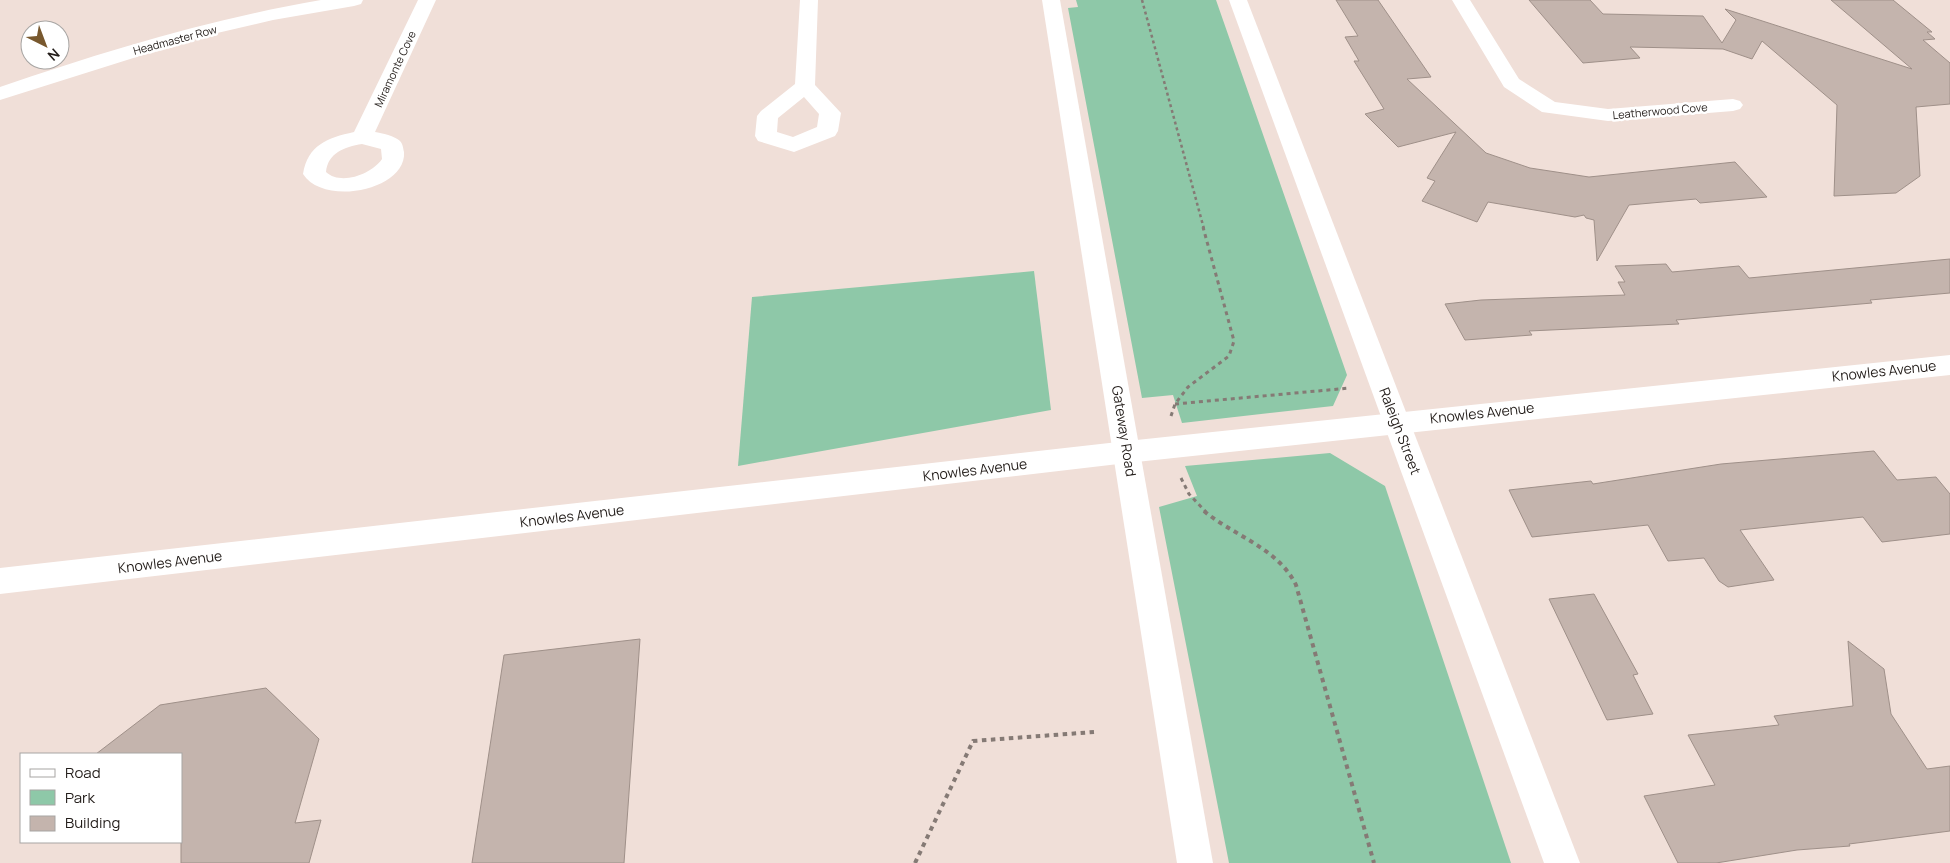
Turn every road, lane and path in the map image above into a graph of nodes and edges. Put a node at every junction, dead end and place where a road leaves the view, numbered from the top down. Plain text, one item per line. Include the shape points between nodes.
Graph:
1 (354, 0) edge
2 (427, 0) edge
3 (809, 0) edge
4 (1051, 0) edge
5 (1142, 0) edge
6 (1238, 0) edge
7 (1461, 0) edge
8 (804, 86) dead end
9 (0, 94) edge
10 (1733, 105) dead end
11 (362, 138) dead end
12 (1950, 365) edge
13 (1383, 385) junction
14 (1178, 400) dead end
15 (1175, 404) dead end
16 (1397, 422) junction
17 (1127, 452) junction
18 (1196, 503) dead end
19 (0, 581) edge
20 (1094, 732) dead end
21 (915, 863) edge
22 (1195, 863) edge
23 (1374, 863) edge
24 (1562, 863) edge

1 - 9 street, Headmaster Row via 194,33
2 - 11 street, Miramonte Cove
3 - 8 street
4 - 17 street, Gateway Road
5 - 14 path via 1234,341 1229,356 1188,387
6 - 13 street, Raleigh Street
7 - 10 street, Leatherwood Cove via 1512,83 1549,108 1608,116
12 - 16 street, Knowles Avenue
13 - 15 path
13 - 16 street, Raleigh Street
16 - 17 street, Knowles Avenue
16 - 24 street, Raleigh Street
17 - 19 street, Knowles Avenue
17 - 22 street, Gateway Road
18 - 23 path via 1224,528 1283,565 1299,592
20 - 21 path via 973,741

